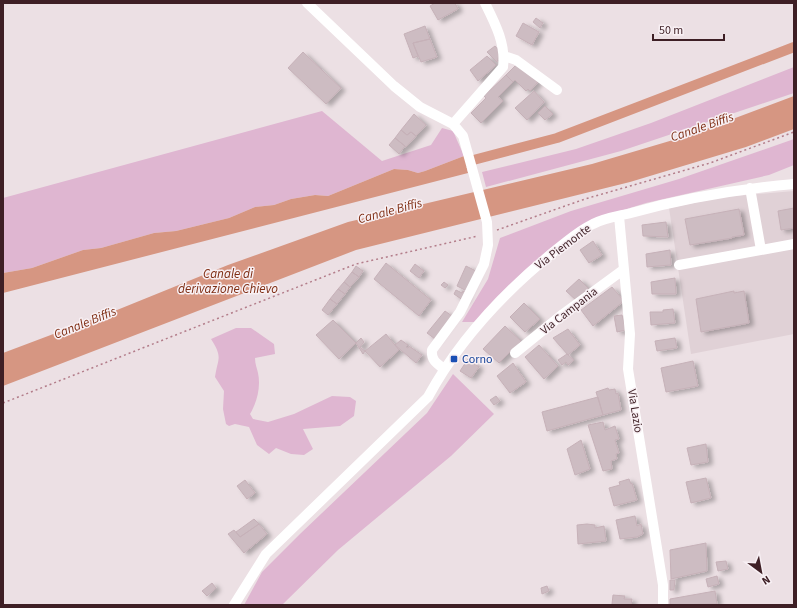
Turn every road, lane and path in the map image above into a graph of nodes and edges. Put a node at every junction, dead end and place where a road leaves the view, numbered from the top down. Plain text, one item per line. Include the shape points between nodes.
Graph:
1 (307, 3) edge
2 (485, 3) edge
3 (504, 56) junction
4 (557, 90) dead end
5 (453, 124) junction
6 (794, 132) edge
7 (794, 184) edge
8 (750, 188) junction
9 (619, 216) junction
10 (488, 233) junction
11 (794, 244) edge
12 (761, 250) junction
13 (679, 265) dead end
14 (623, 270) junction
15 (515, 353) dead end
16 (444, 369) junction
17 (3, 402) edge
18 (234, 605) edge
19 (663, 605) edge

1 - 5 street via 394,86 420,107
2 - 3 street via 496,25
3 - 4 street via 516,60
3 - 5 street via 503,67
5 - 10 street via 463,136
6 - 10 path via 710,163 585,199
7 - 8 street, Via Piemonte
8 - 9 street, Via Piemonte
8 - 12 street
9 - 14 street, Via Lazio
9 - 16 street, Via Piemonte via 593,223 534,268 481,321
10 - 16 street via 484,264 460,312 432,350 434,362
10 - 17 path via 356,264
11 - 12 street
12 - 13 street
14 - 15 street, Via Campania
14 - 19 street, Via Lazio via 630,334 628,369 663,585
16 - 18 street, Via Piemonte via 428,397 266,554

